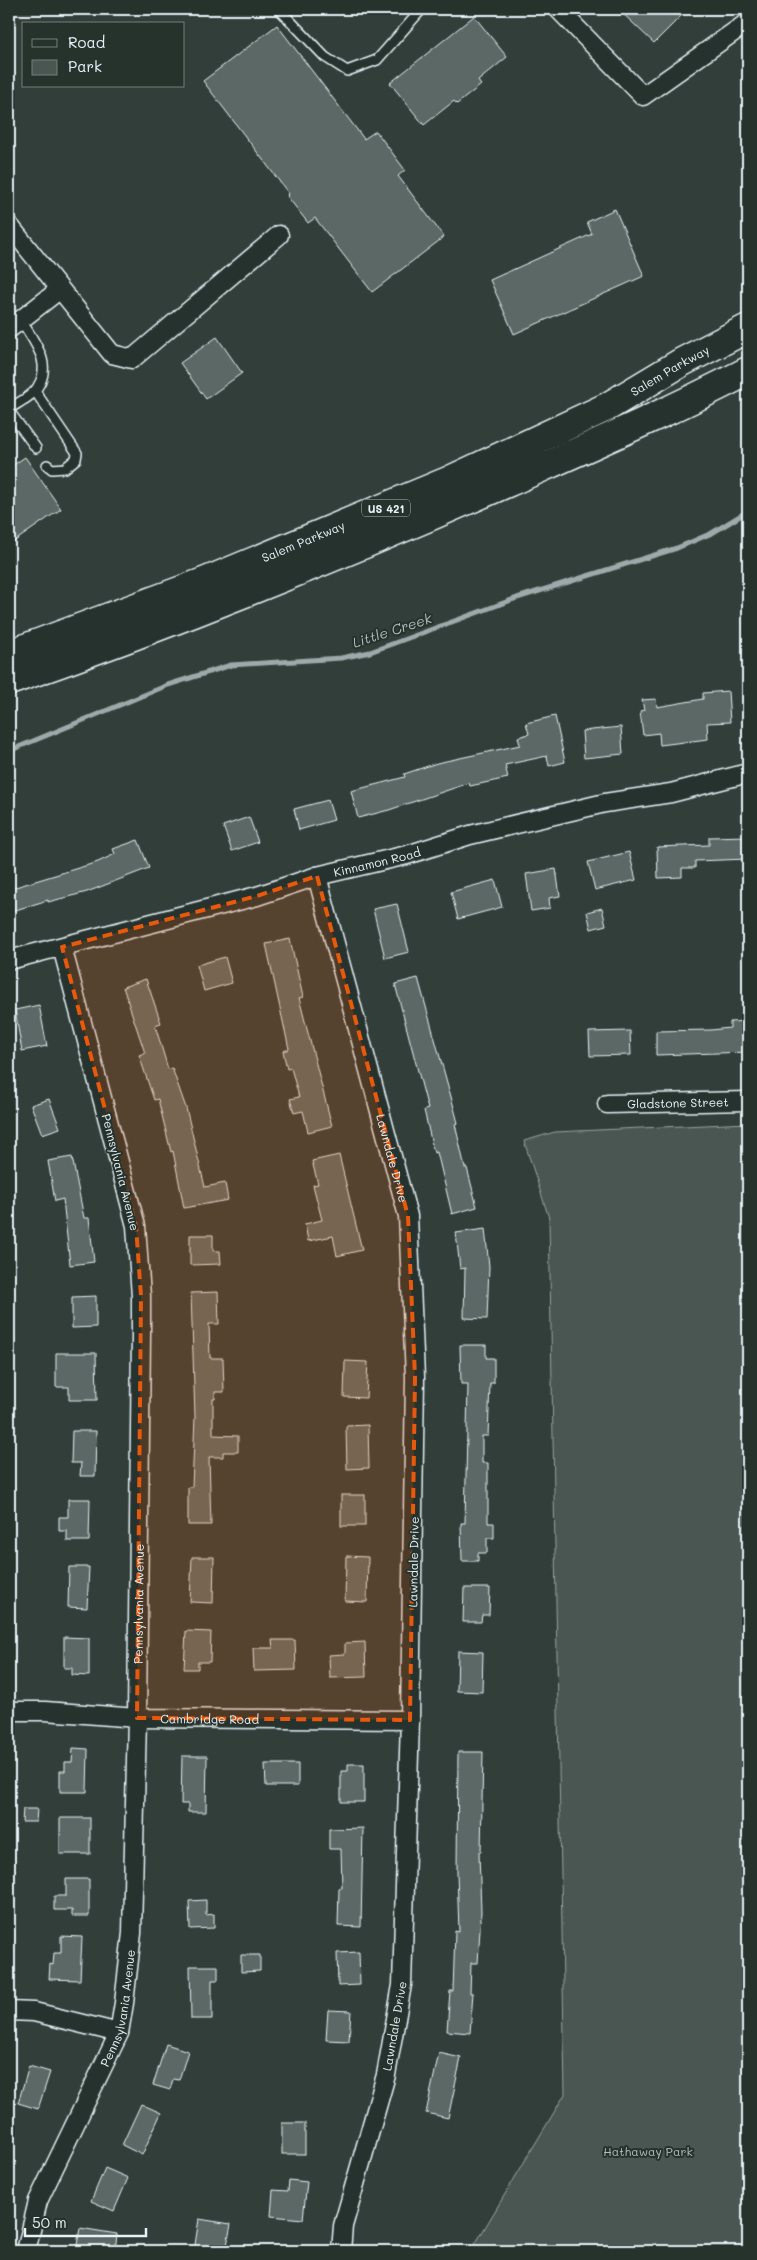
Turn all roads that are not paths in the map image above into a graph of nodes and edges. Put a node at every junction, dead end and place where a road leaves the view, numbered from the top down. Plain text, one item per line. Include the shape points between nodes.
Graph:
1 (278, 9) edge
2 (422, 9) edge
3 (558, 9) edge
4 (748, 22) edge
5 (9, 225) edge
6 (279, 235) dead end
7 (59, 290) junction
8 (15, 324) edge
9 (748, 328) edge
10 (748, 371) edge
11 (35, 391) junction
12 (9, 410) edge
13 (36, 448) dead end
14 (47, 466) dead end
15 (9, 654) edge
16 (9, 681) edge
17 (748, 773) edge
18 (317, 876) junction
19 (62, 947) junction
20 (9, 960) edge
21 (748, 1101) edge
22 (607, 1104) dead end
23 (9, 1711) edge
24 (137, 1718) junction
25 (410, 1720) junction
26 (9, 2011) edge
27 (119, 2033) junction
28 (26, 2251) edge
29 (341, 2251) edge

1 - 2 lane via 325,58 348,71 377,60
3 - 4 street via 643,96
5 - 7 street
6 - 7 street via 132,359 112,354
7 - 8 street
8 - 11 lane via 42,356 44,366
9 - 15 highway, Salem Parkway / US 421 via 682,362 608,407 439,485 204,582
10 - 16 highway, Salem Parkway / US 421 via 620,433 376,540 204,609
11 - 12 lane
11 - 14 lane via 77,452 76,459 65,468 58,470
12 - 13 lane
17 - 18 street, Kinnamon Road via 671,793 605,803
18 - 19 street, Kinnamon Road via 257,896
18 - 25 street, Lawndale Drive via 408,1216 415,1376
19 - 20 street, Kinnamon Road
19 - 24 street, Pennsylvania Avenue via 136,1226 141,1296
21 - 22 street, Gladstone Street
23 - 24 street, Cambridge Road
24 - 25 street, Cambridge Road
24 - 27 street, Pennsylvania Avenue via 132,1933
25 - 29 street, Lawndale Drive via 402,1984 386,2076 343,2226
26 - 27 street via 34,2012
27 - 28 street, Pennsylvania Avenue via 38,2201

